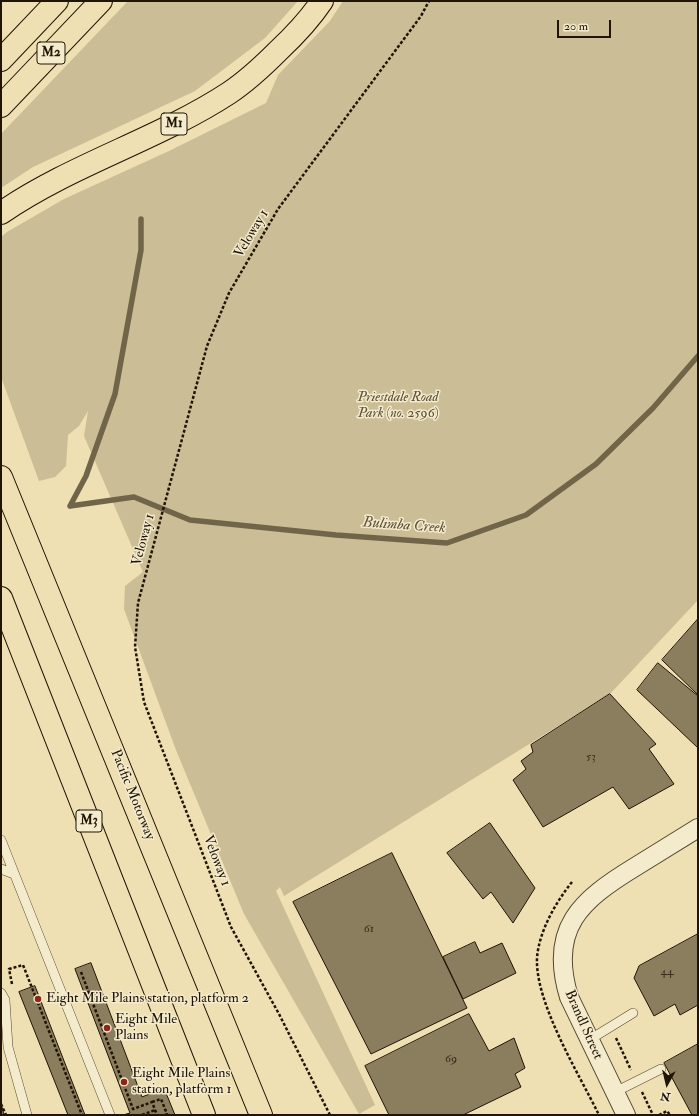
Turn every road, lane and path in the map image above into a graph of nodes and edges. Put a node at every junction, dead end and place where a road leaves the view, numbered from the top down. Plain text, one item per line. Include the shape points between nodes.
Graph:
1 (57, 1) edge
2 (101, 1) edge
3 (322, 1) edge
4 (429, 1) edge
5 (1, 60) edge
6 (1, 106) edge
7 (1, 212) edge
8 (1, 477) edge
9 (1, 598) edge
10 (698, 828) edge
11 (1, 840) edge
12 (1, 869) edge
13 (14, 874) junction
14 (81, 972) dead end
15 (13, 988) dead end
16 (2, 998) edge
17 (633, 1013) dead end
18 (589, 1040) junction
19 (661, 1069) dead end
20 (615, 1092) junction
21 (152, 1102) junction
22 (1, 1104) edge
23 (155, 1110) junction
24 (6, 1115) edge
25 (27, 1115) edge
26 (82, 1115) edge
27 (110, 1115) edge
28 (142, 1115) edge
29 (157, 1115) edge
30 (165, 1115) edge
31 (204, 1115) edge
32 (260, 1115) edge
33 (330, 1115) edge
34 (626, 1115) edge
35 (659, 1115) edge
36 (670, 1115) edge

1 - 5 highway, M2
2 - 6 highway, M2
3 - 7 highway, M1 via 294,36 230,92 195,114 62,177
4 - 33 path, Veloway 1 via 421,16 278,209 229,293 207,346 138,603 135,647 144,702 231,927
8 - 32 highway, Pacific Motorway
9 - 31 highway, M3
10 - 18 street, Brandl Street via 606,885 581,908 570,925 564,946 563,977
11 - 13 lane
12 - 13 lane
13 - 27 lane
14 - 21 path via 133,1109
15 - 26 path via 9,969 23,965
16 - 25 lane via 8,1047
17 - 18 lane
18 - 20 street, Brandl Street
19 - 20 lane
20 - 34 street, Brandl Street
21 - 23 path
21 - 30 path via 161,1099 167,1114
22 - 24 path
23 - 28 path
23 - 29 path
35 - 36 path via 667,1110

